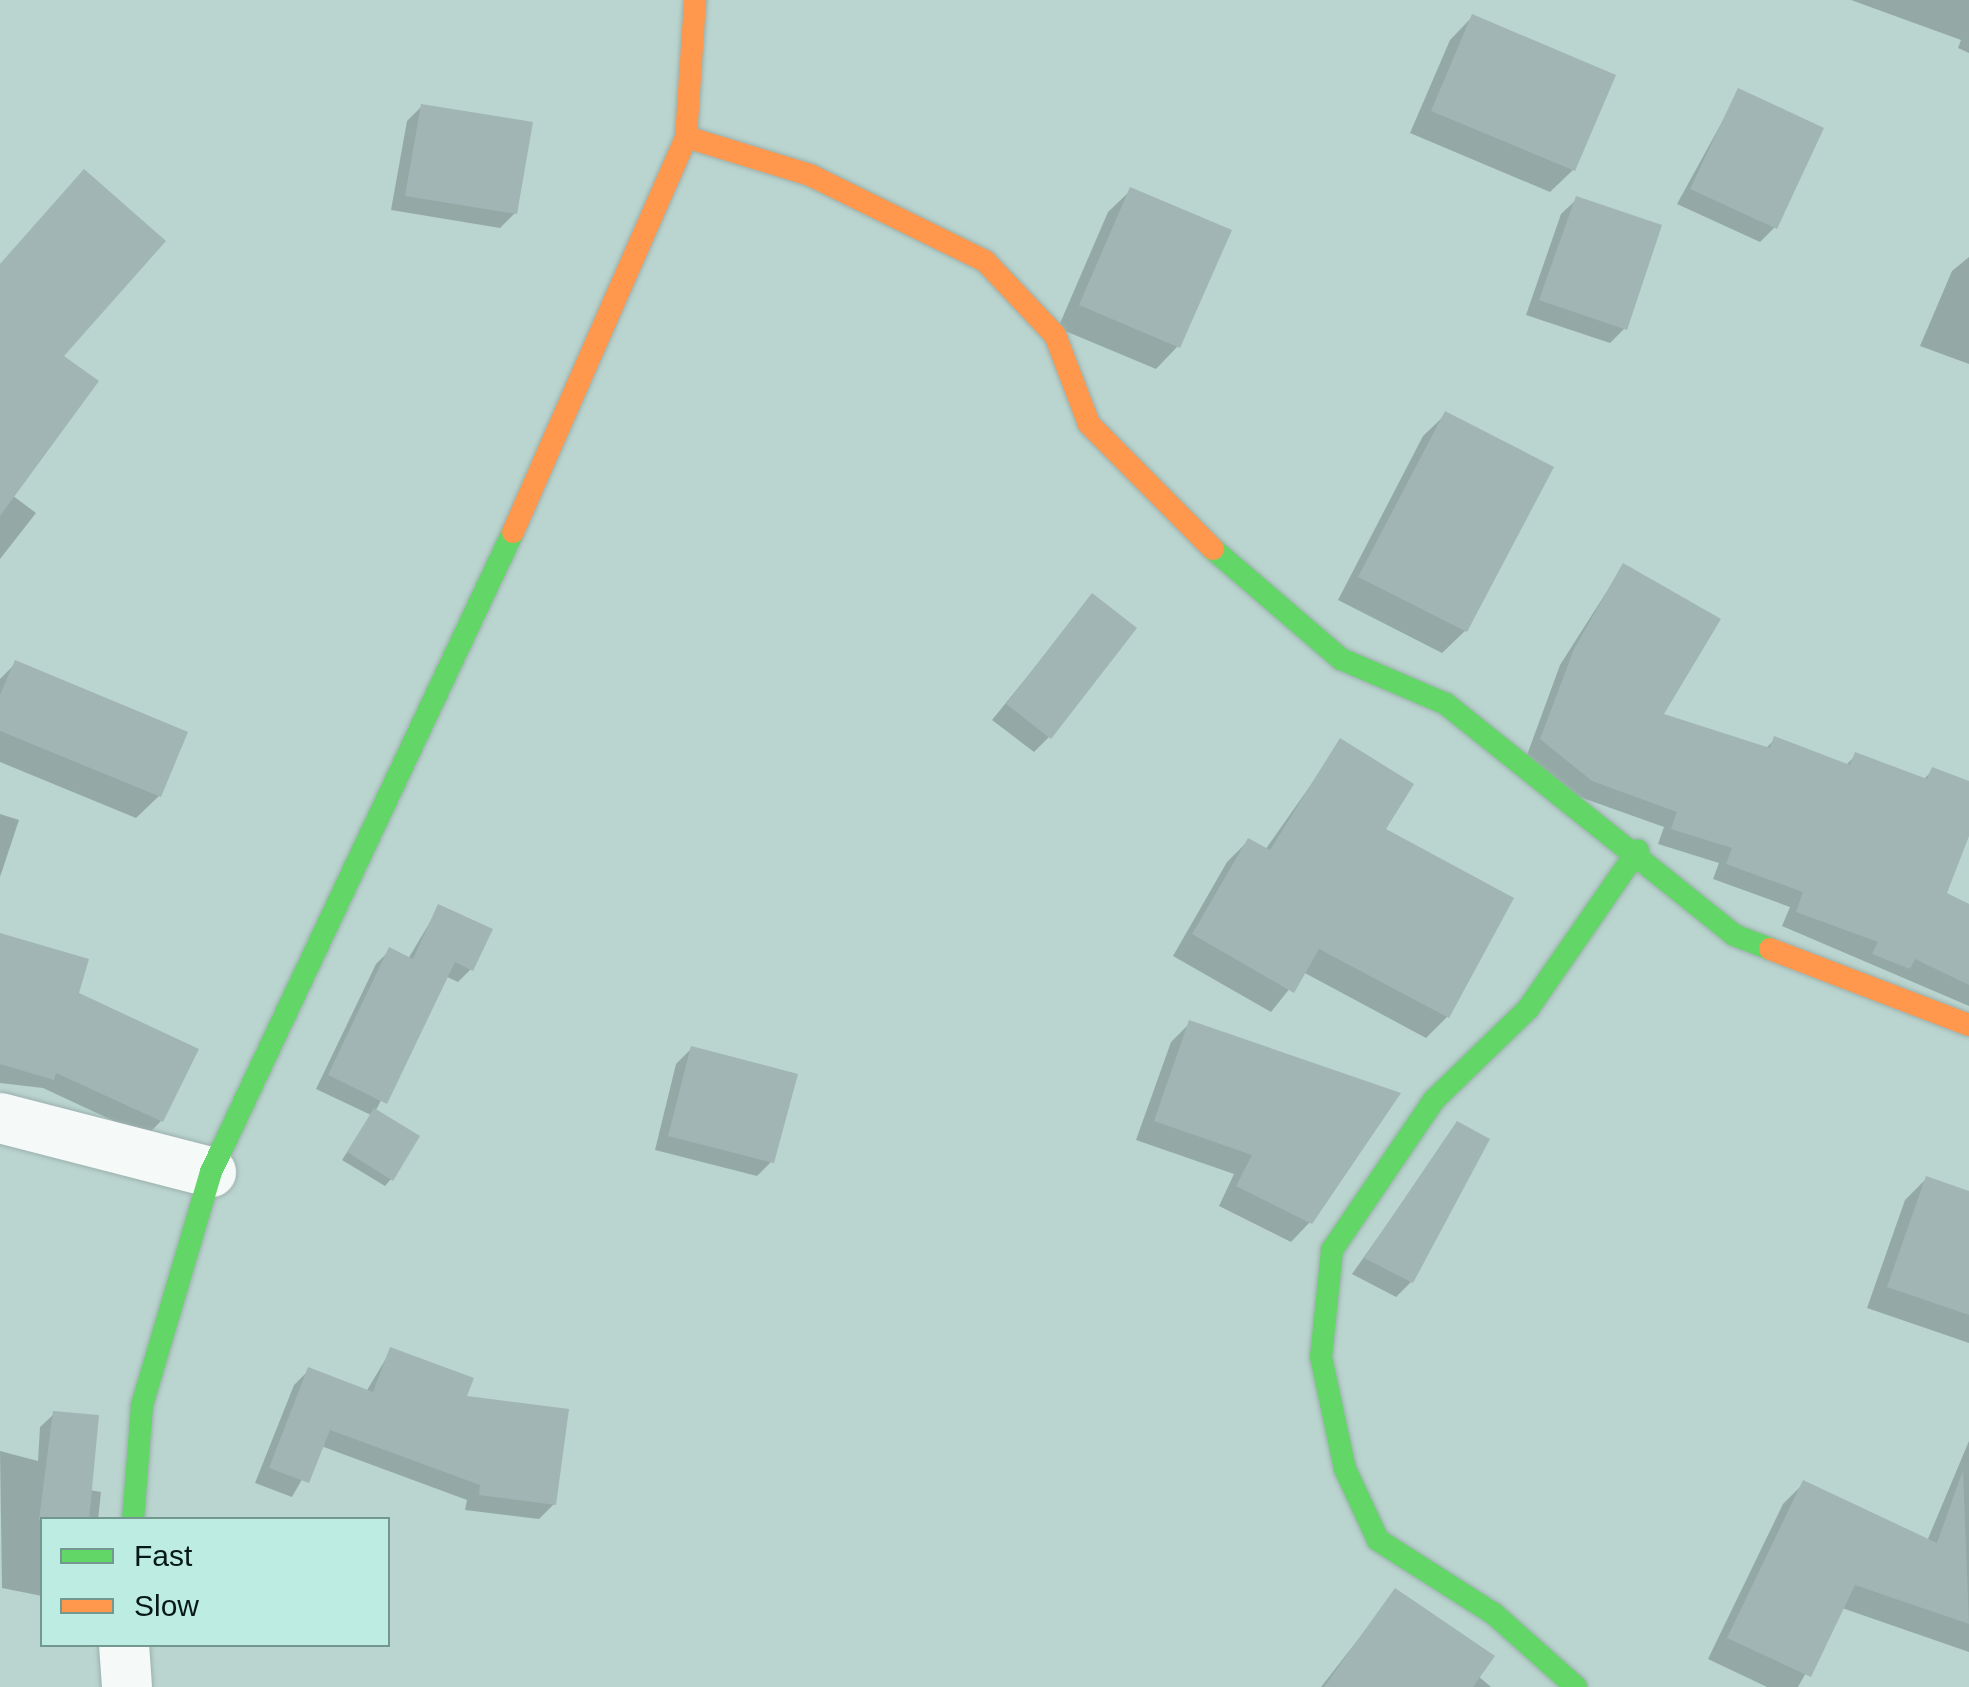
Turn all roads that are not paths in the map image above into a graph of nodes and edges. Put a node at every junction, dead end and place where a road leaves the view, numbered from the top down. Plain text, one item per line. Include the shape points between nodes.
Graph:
1 (695, 0) edge
2 (686, 137) junction
3 (1638, 850) junction
4 (1969, 1025) edge
5 (0, 1118) edge
6 (211, 1172) junction
7 (133, 1517) edge
8 (124, 1647) edge
9 (127, 1687) edge
10 (1576, 1687) edge

1 - 2 street
2 - 3 street via 810,175 984,261 1055,335 1089,424 1237,574 1341,659 1446,704
2 - 6 street via 522,513
3 - 4 street via 1734,934
3 - 10 street via 1528,1009 1434,1100 1332,1250 1320,1357 1346,1469 1378,1540 1494,1614
5 - 6 street
6 - 7 street via 142,1405
8 - 9 street

